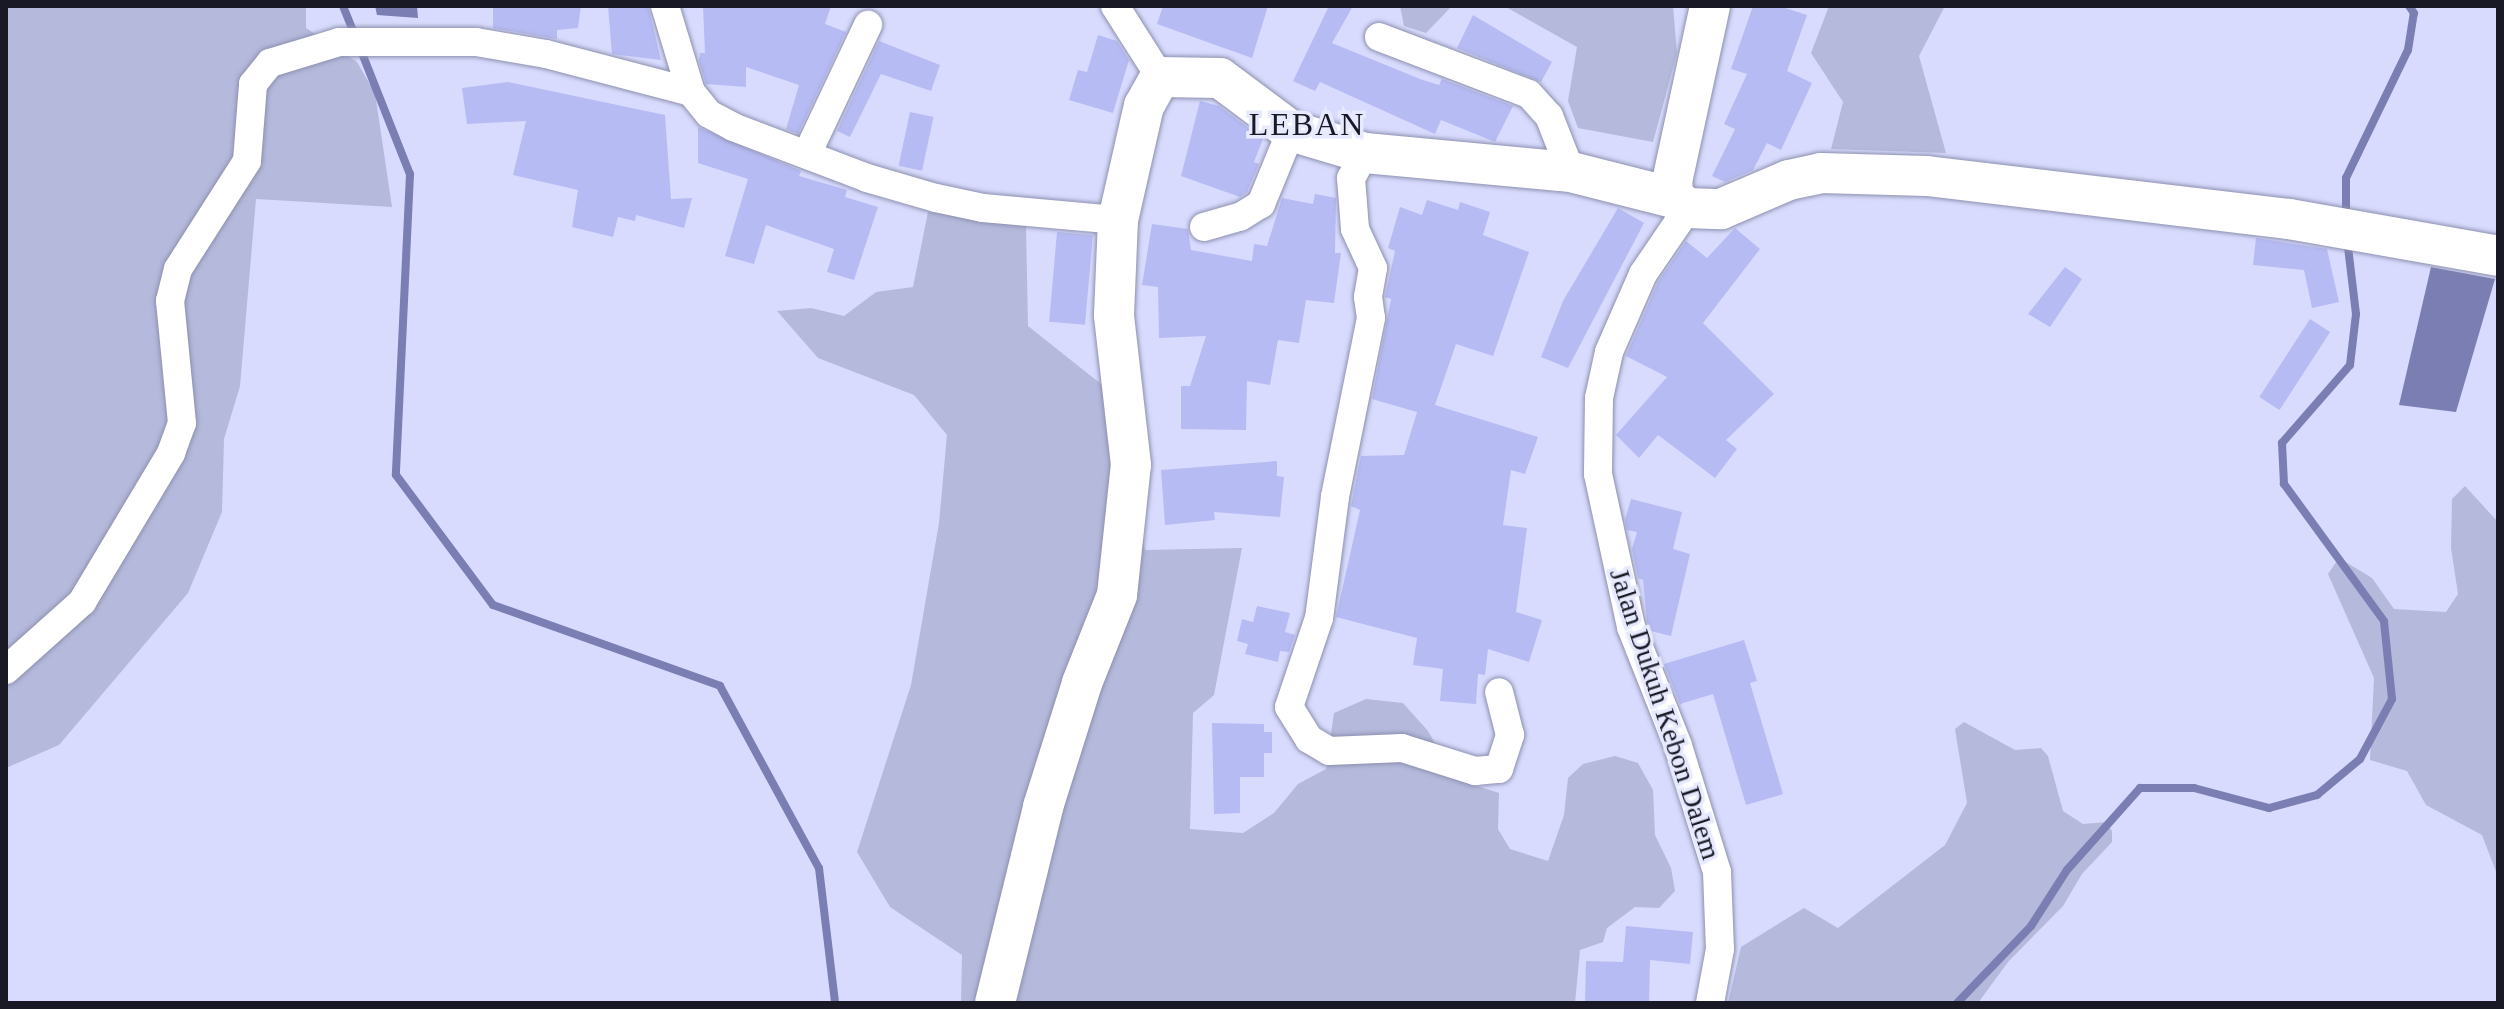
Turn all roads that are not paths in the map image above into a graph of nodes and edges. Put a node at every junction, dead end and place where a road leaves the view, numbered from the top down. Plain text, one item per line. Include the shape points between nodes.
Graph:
1 (665, 6) edge
2 (1115, 6) edge
3 (1710, 6) edge
4 (868, 25) dead end
5 (1379, 37) dead end
6 (1160, 77) junction
7 (691, 92) junction
8 (1291, 131) junction
9 (1365, 153) junction
10 (807, 154) junction
11 (1571, 172) junction
12 (1681, 203) junction
13 (1118, 220) junction
14 (1204, 227) dead end
15 (2498, 256) edge
16 (6, 670) edge
17 (1499, 692) dead end
18 (995, 1003) edge
19 (1710, 1003) edge

1 - 7 street
2 - 6 street
3 - 12 street via 1672,182
4 - 10 street
5 - 11 street via 1529,94 1549,116
6 - 8 street via 1220,78
6 - 13 street via 1144,106
7 - 10 street via 721,121
7 - 16 street via 546,54 476,42 339,42 270,63 253,84 247,161 178,269 170,301 182,423 171,453 82,602
8 - 9 street
8 - 14 street via 1261,204 1240,217
9 - 11 street
9 - 17 street via 1351,178 1355,229 1373,268 1371,318 1335,497 1319,618 1289,707 1309,739 1329,751 1402,748 1475,771 1499,769 1510,735
10 - 13 street via 867,178 983,208
11 - 12 street
12 - 15 street via 1721,209 1789,180 1821,173 1882,174 2289,219
12 - 19 street, Jalan Dukuh Kebon Dalem via 1609,352 1599,398 1598,474 1633,635 1678,746 1717,872 1720,949
13 - 18 street via 1114,315 1131,465 1117,595 1082,683 1043,807

